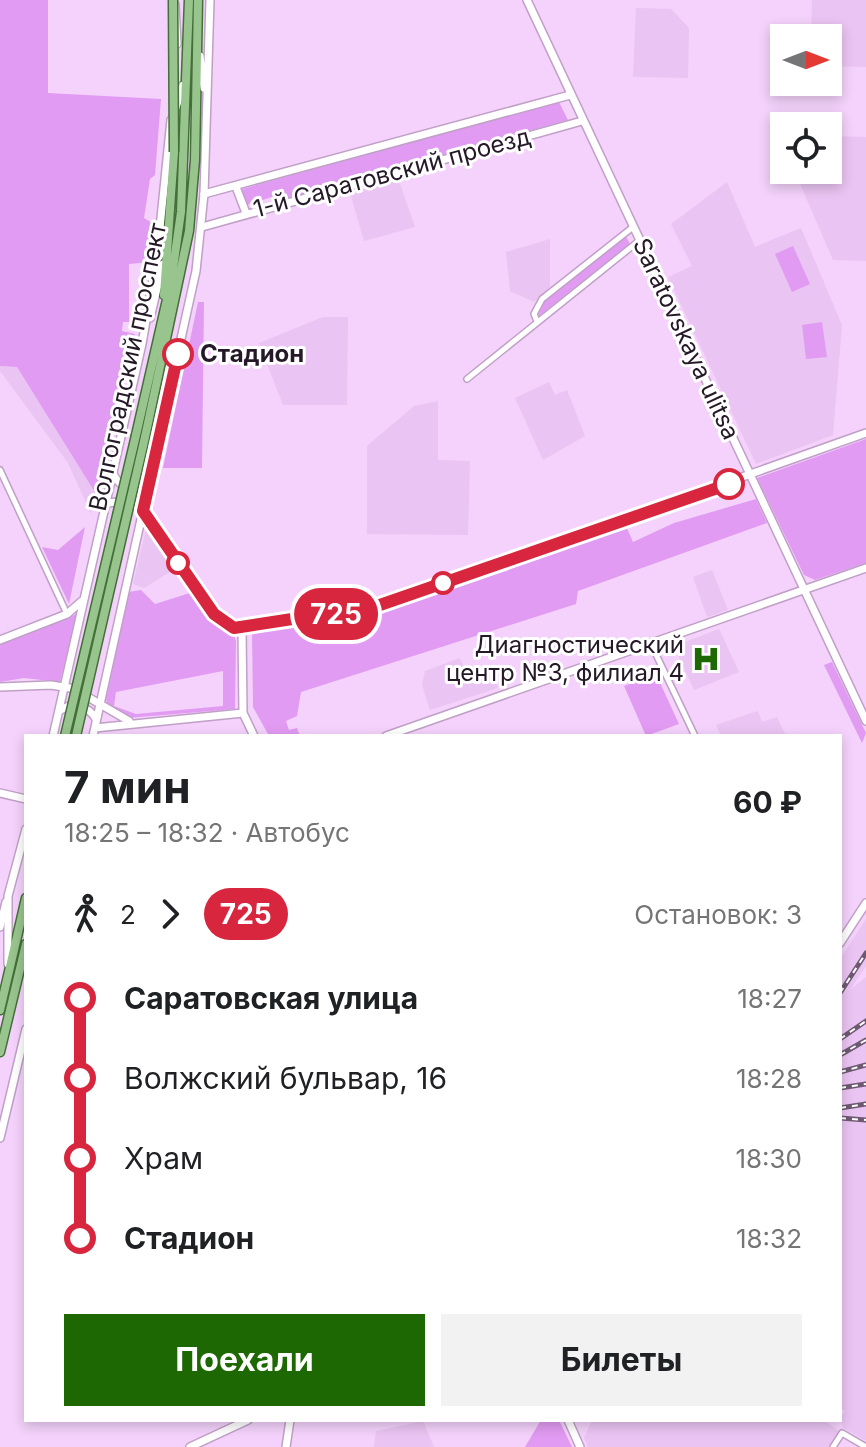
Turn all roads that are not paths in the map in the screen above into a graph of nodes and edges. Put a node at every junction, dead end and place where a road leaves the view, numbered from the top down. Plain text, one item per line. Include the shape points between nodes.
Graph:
1 (172, 0) edge
2 (189, 0) edge
3 (198, 0) edge
4 (210, 0) edge
5 (527, 0) edge
6 (198, 43) junction
7 (188, 55) junction
8 (570, 95) junction
9 (207, 118) junction
10 (582, 121) junction
11 (170, 125) junction
12 (236, 187) junction
13 (204, 194) junction
14 (246, 213) junction
15 (202, 227) junction
16 (633, 227) junction
17 (640, 240) junction
18 (168, 242) junction
19 (537, 321) junction
20 (162, 323) junction
21 (142, 344) junction
22 (467, 379) dead end
23 (866, 433) edge
24 (141, 436) junction
25 (0, 470) edge
26 (113, 474) junction
27 (751, 476) junction
28 (149, 483) junction
29 (107, 503) junction
30 (143, 511) junction
31 (866, 568) edge
32 (804, 588) junction
33 (87, 592) junction
34 (67, 614) junction
35 (242, 629) junction
36 (0, 640) edge
37 (651, 644) junction
38 (0, 687) edge
39 (66, 687) junction
40 (100, 704) junction
41 (61, 710) junction
42 (243, 713) junction
43 (866, 721) edge
44 (131, 722) junction
45 (95, 728) edge
46 (54, 734) edge
47 (66, 734) edge
48 (76, 734) edge
49 (253, 734) edge
50 (392, 734) edge
51 (694, 734) edge
52 (0, 793) edge
53 (24, 799) edge
54 (24, 836) edge
55 (8, 896) junction
56 (866, 903) edge
57 (24, 907) edge
58 (0, 927) edge
59 (842, 940) edge
60 (24, 952) edge
61 (9, 974) junction
62 (0, 1010) edge
63 (24, 1037) edge
64 (0, 1052) edge
65 (0, 1138) edge
66 (244, 1422) edge
67 (290, 1422) edge
68 (569, 1422) edge
69 (190, 1447) edge
70 (286, 1447) edge
71 (580, 1447) edge
72 (833, 1447) edge
73 (866, 1447) edge

1 - 11 main road via 178,16
1 - 18 main road, bridge via 174,152
2 - 7 main road, Волгоградский проспект
3 - 6 main road, Волгоградский проспект
4 - 9 main road
5 - 8 main road, Saratovskaya ulitsa
6 - 9 main road
6 - 24 main road, Волгоградский проспект via 189,231
7 - 11 main road
7 - 20 main road, Волгоградский проспект via 181,212
8 - 10 main road, Saratovskaya ulitsa
8 - 12 main road, 1-й Саратовский проезд
9 - 13 main road
10 - 14 main road, 1-й Саратовский проезд
10 - 16 main road, Saratovskaya ulitsa
11 - 21 main road
12 - 13 main road, 1-й Саратовский проезд
12 - 14 main road
13 - 15 main road
14 - 15 main road, 1-й Саратовский проезд
15 - 28 main road
16 - 17 main road, Saratovskaya ulitsa
16 - 19 street via 542,299 534,314
17 - 19 street
17 - 27 main road, Saratovskaya ulitsa
18 - 20 main road
18 - 21 main road
19 - 22 street
20 - 24 main road, Волгоградский проспект
21 - 26 main road
23 - 27 main road
24 - 47 main road, Волгоградский проспект, bridge
24 - 48 main road, Волгоградский проспект, bridge
25 - 34 street
26 - 28 main road via 127,488
26 - 29 main road
27 - 32 main road, Saratovskaya ulitsa
27 - 35 main road via 387,603
28 - 30 main road
29 - 30 main road via 128,501
29 - 33 main road
30 - 35 main road via 219,619
30 - 40 main road
31 - 32 main road
32 - 37 main road
32 - 43 main road, Saratovskaya ulitsa
33 - 34 main road
33 - 39 main road
34 - 36 main road
35 - 42 main road
37 - 50 main road
37 - 51 street
38 - 39 main road
39 - 40 main road
39 - 41 main road
40 - 44 main road
40 - 45 main road
41 - 45 main road via 82,707 91,712
41 - 46 main road
42 - 44 main road
42 - 49 main road
44 - 45 main road
52 - 53 main road
54 - 55 main road
55 - 58 main road
55 - 61 main road
56 - 59 main road
57 - 61 main road
60 - 64 main road
61 - 62 main road
63 - 65 main road
66 - 69 main road
67 - 70 main road
68 - 71 main road
72 - 73 street via 842,1433

